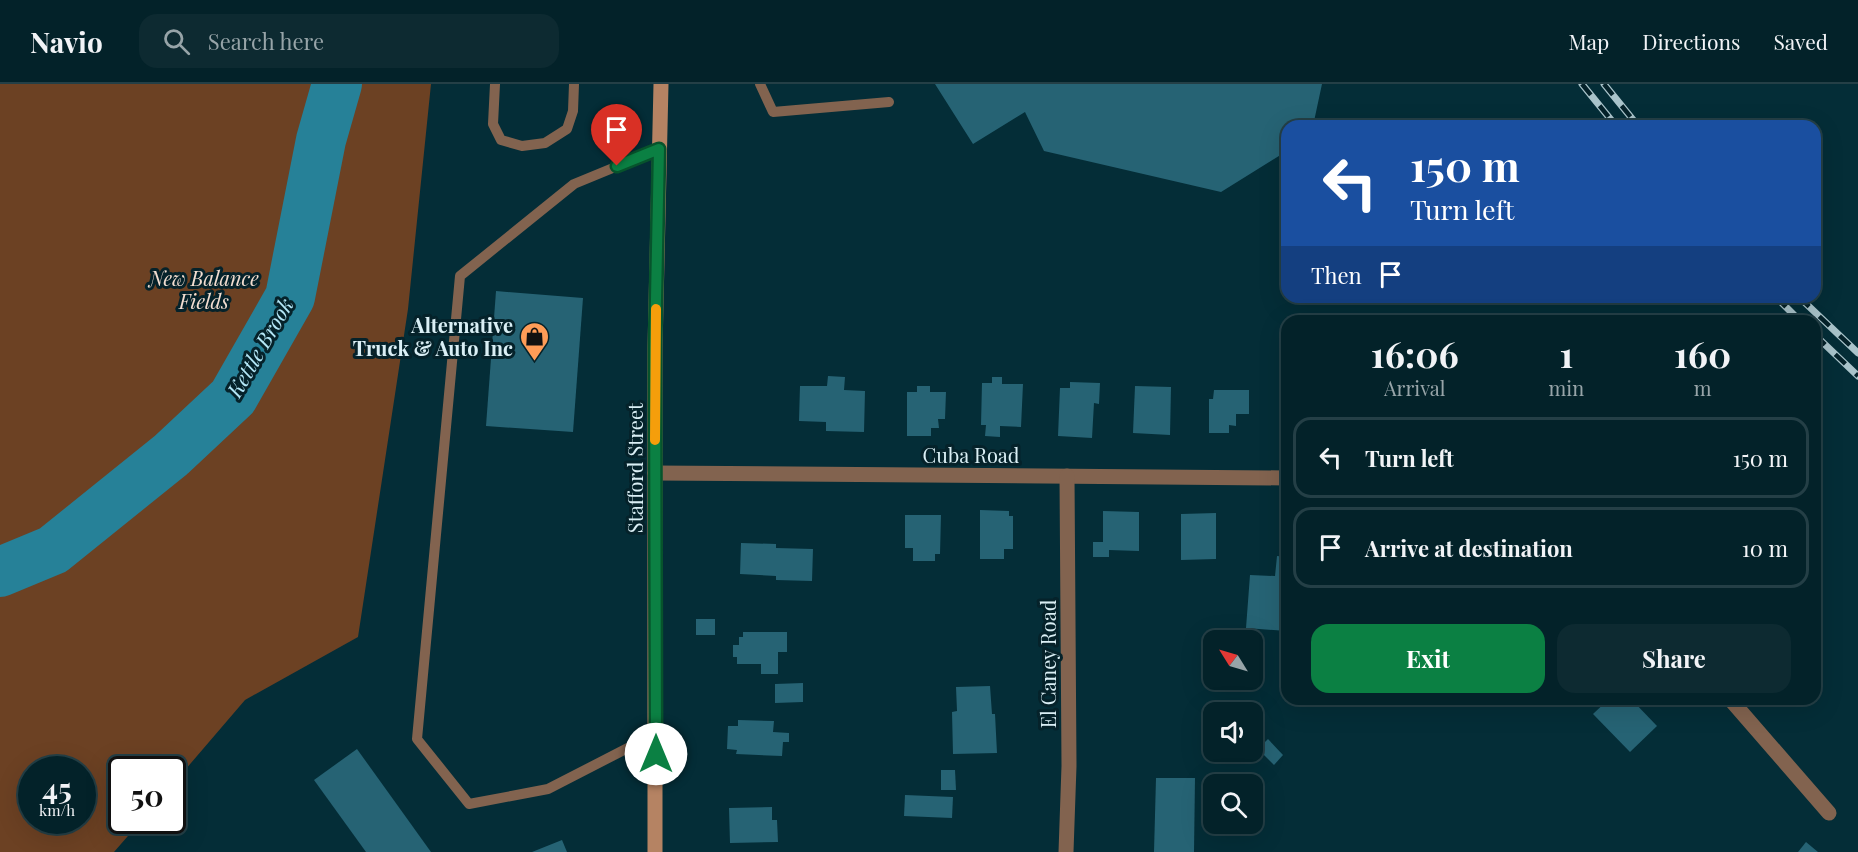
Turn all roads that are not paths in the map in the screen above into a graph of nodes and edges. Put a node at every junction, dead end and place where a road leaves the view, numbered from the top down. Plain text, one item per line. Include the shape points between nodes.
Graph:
1 (495, 84) edge
2 (574, 84) edge
3 (661, 84) edge
4 (760, 84) edge
5 (889, 102) dead end
6 (659, 149) junction
7 (656, 473) junction
8 (1067, 476) junction
9 (1281, 478) edge
10 (1735, 705) edge
11 (656, 734) junction
12 (1829, 813) dead end
13 (655, 852) edge
14 (1066, 852) edge

1 - 2 lane via 493,124 501,140 522,146 544,143 567,129 573,111
3 - 6 main road, Stafford Street
4 - 5 lane via 773,112
6 - 7 main road, Stafford Street
6 - 11 lane via 574,184 460,276 417,739 469,804 548,789
7 - 8 street, Cuba Road
7 - 11 main road, Stafford Street
8 - 9 street, Cuba Road
8 - 14 street, El Caney Road
10 - 12 street
11 - 13 main road, Stafford Street

